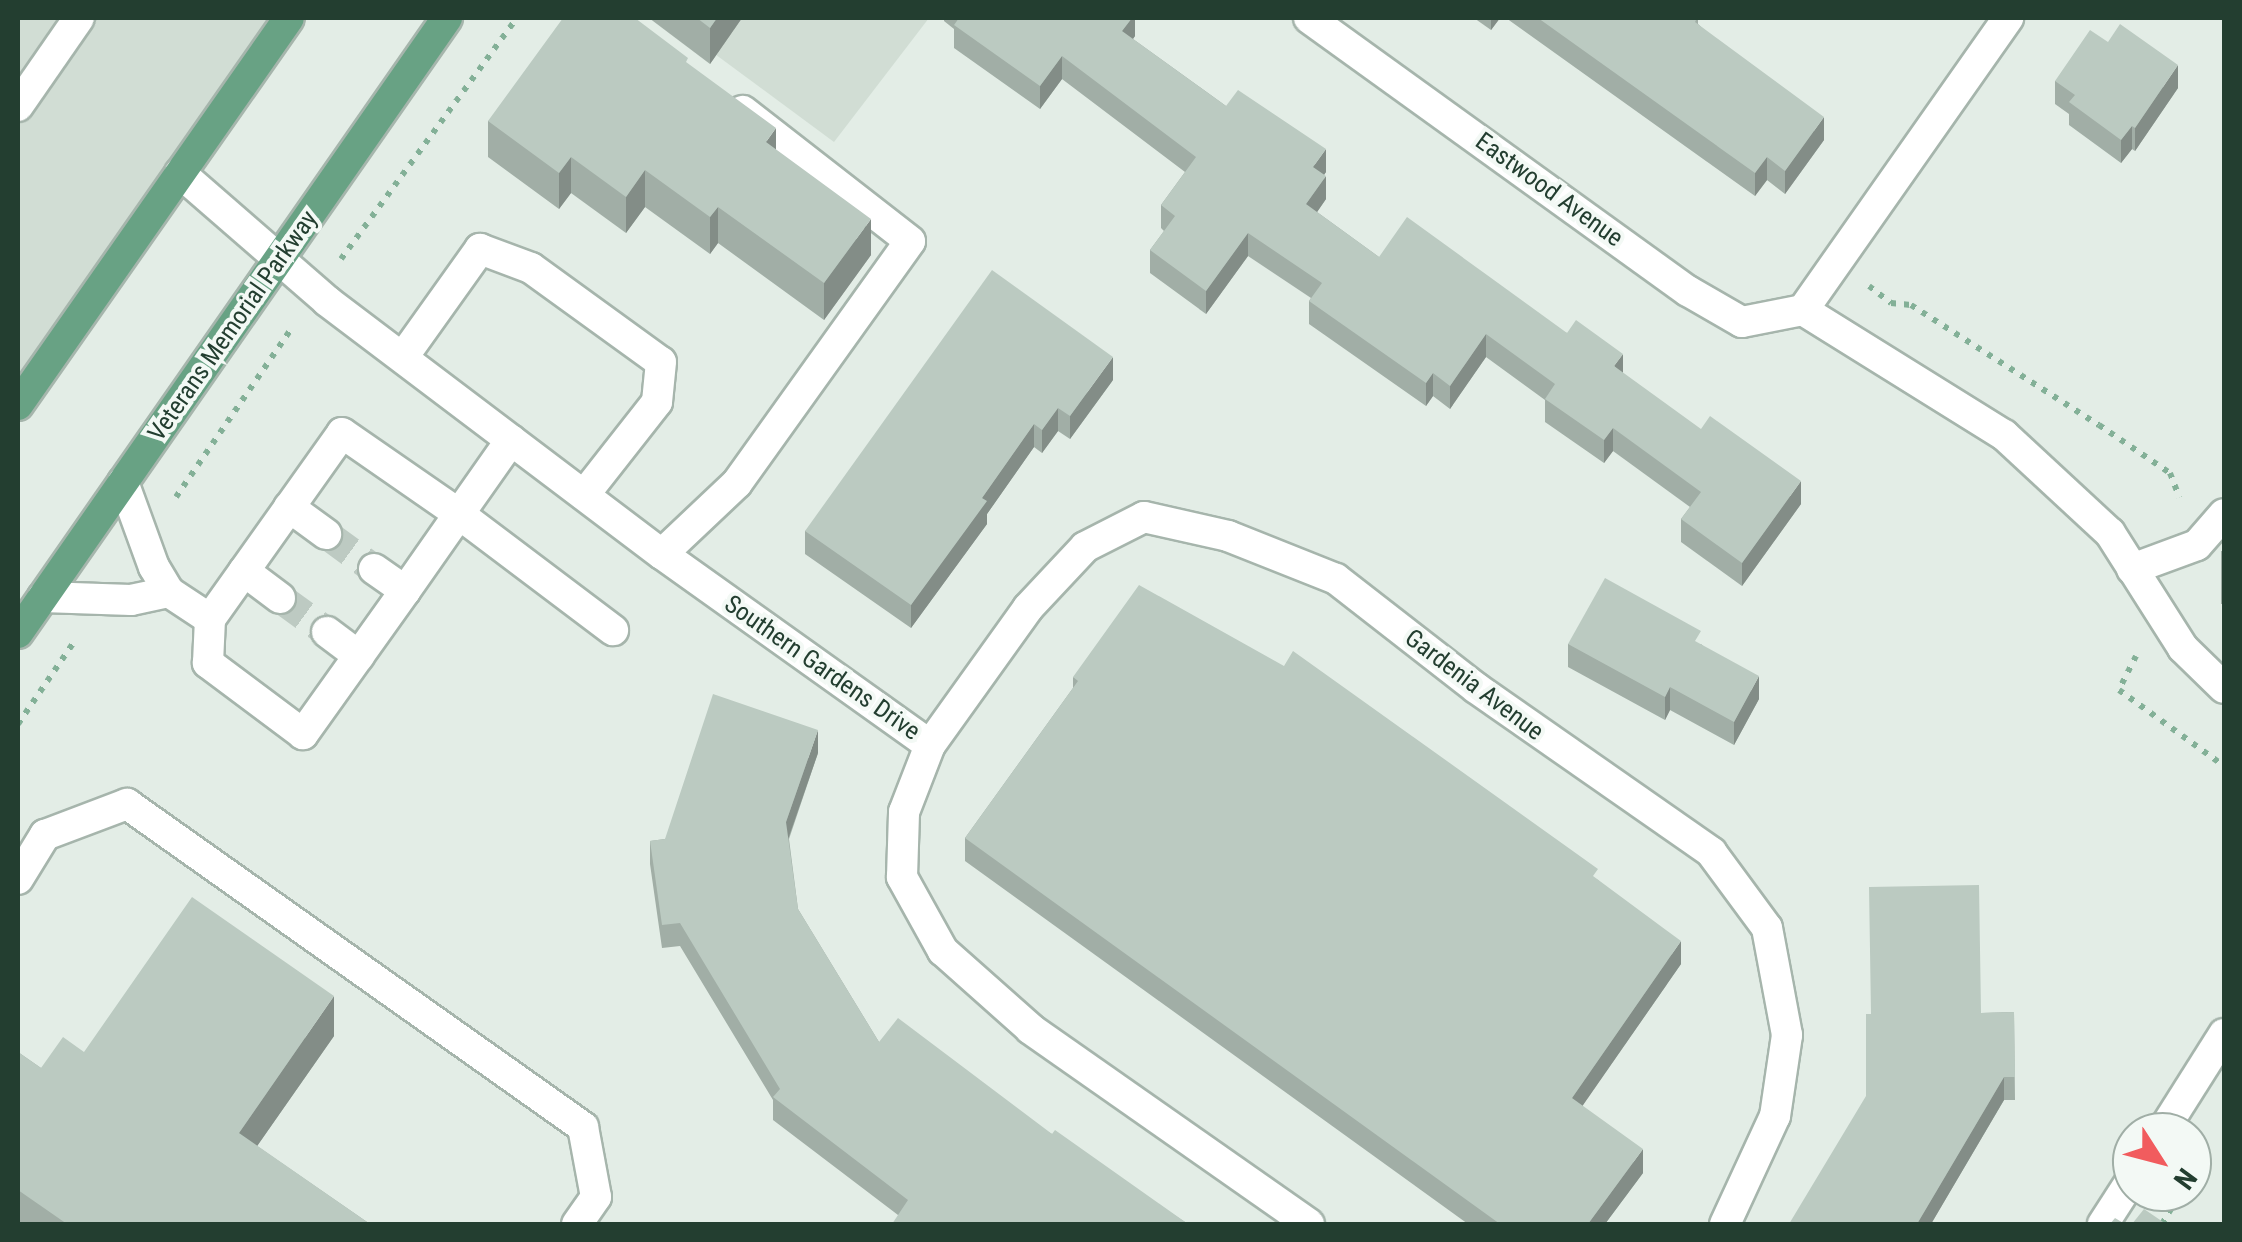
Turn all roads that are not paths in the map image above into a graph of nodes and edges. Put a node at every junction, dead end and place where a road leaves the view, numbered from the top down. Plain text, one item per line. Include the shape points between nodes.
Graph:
1 (79, 18) edge
2 (289, 18) edge
3 (446, 18) edge
4 (1309, 18) edge
5 (2008, 18) edge
6 (722, 95) edge
7 (18, 106) edge
8 (180, 173) junction
9 (278, 262) junction
10 (1802, 310) junction
11 (403, 357) junction
12 (18, 405) edge
13 (512, 440) junction
14 (123, 482) junction
15 (584, 495) junction
16 (290, 507) junction
17 (459, 514) junction
18 (2224, 514) edge
19 (326, 534) tunnel mouth
20 (662, 554) junction
21 (374, 569) tunnel mouth
22 (2132, 569) junction
23 (244, 571) junction
24 (405, 591) junction
25 (169, 592) junction
26 (43, 597) junction
27 (280, 598) tunnel mouth
28 (210, 620) junction
29 (613, 630) dead end
30 (327, 632) tunnel mouth
31 (18, 634) edge
32 (359, 656) junction
33 (2224, 688) edge
34 (930, 745) junction
35 (18, 879) edge
36 (2224, 1034) edge
37 (2175, 1112) edge
38 (577, 1224) edge
39 (1309, 1224) edge
40 (1725, 1224) edge

1 - 7 street
2 - 8 main road
3 - 9 main road, Veterans Memorial Parkway
4 - 10 street, Eastwood Avenue via 1688,291 1742,322
5 - 10 street
6 - 20 street via 910,241 737,484
8 - 9 street, Southern Gardens Drive
8 - 12 main road
9 - 11 street, Southern Gardens Drive
9 - 14 main road, Veterans Memorial Parkway
10 - 22 street via 2004,435 2110,533
11 - 13 street, Southern Gardens Drive
11 - 15 street via 480,249 531,268 661,362 656,402
13 - 15 street, Southern Gardens Drive
13 - 17 street
14 - 25 street
14 - 26 main road, Veterans Memorial Parkway
15 - 20 street, Southern Gardens Drive
16 - 17 street via 342,433
16 - 19 street
16 - 23 street
17 - 24 street
17 - 29 street
18 - 22 street via 2197,545
20 - 34 street, Southern Gardens Drive
21 - 24 street
22 - 33 street via 2183,648
23 - 27 street
23 - 28 street
24 - 32 street
25 - 26 street via 131,600
25 - 28 street
26 - 31 main road, Veterans Memorial Parkway
28 - 32 street via 208,664 303,734
30 - 32 street
34 - 39 street, Southern Gardens Drive via 904,812 902,877 942,951 1031,1030
34 - 40 street, Gardenia Avenue via 1028,608 1085,546 1144,516 1228,536 1336,579 1492,700 1711,852 1768,928 1784,1051 1774,1116
35 - 38 street via 45,834 127,804 582,1127 596,1197
36 - 37 street

